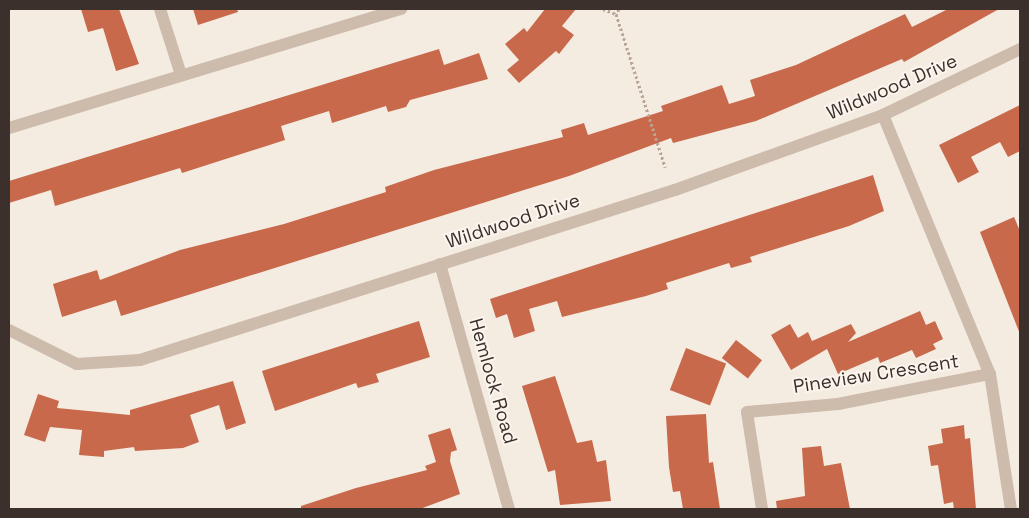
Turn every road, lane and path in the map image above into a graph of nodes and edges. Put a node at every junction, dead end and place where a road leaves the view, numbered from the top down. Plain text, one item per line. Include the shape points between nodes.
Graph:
1 (160, 9) edge
2 (401, 9) edge
3 (603, 9) edge
4 (619, 9) edge
5 (616, 14) junction
6 (1020, 49) edge
7 (181, 75) junction
8 (883, 115) junction
9 (9, 128) edge
10 (665, 167) dead end
11 (440, 264) junction
12 (9, 330) edge
13 (990, 374) junction
14 (508, 509) edge
15 (762, 509) edge
16 (1011, 509) edge

1 - 7 street
2 - 7 street
3 - 5 path
4 - 5 path
5 - 10 path
6 - 8 street, Wildwood Drive
7 - 9 street
8 - 11 street, Wildwood Drive via 675,190
8 - 13 street, Pineview Crescent
11 - 12 street, Wildwood Drive via 140,360 77,364
11 - 14 street, Hemlock Road
13 - 15 street, Pineview Crescent via 838,404 746,412
13 - 16 street, Pineview Crescent

